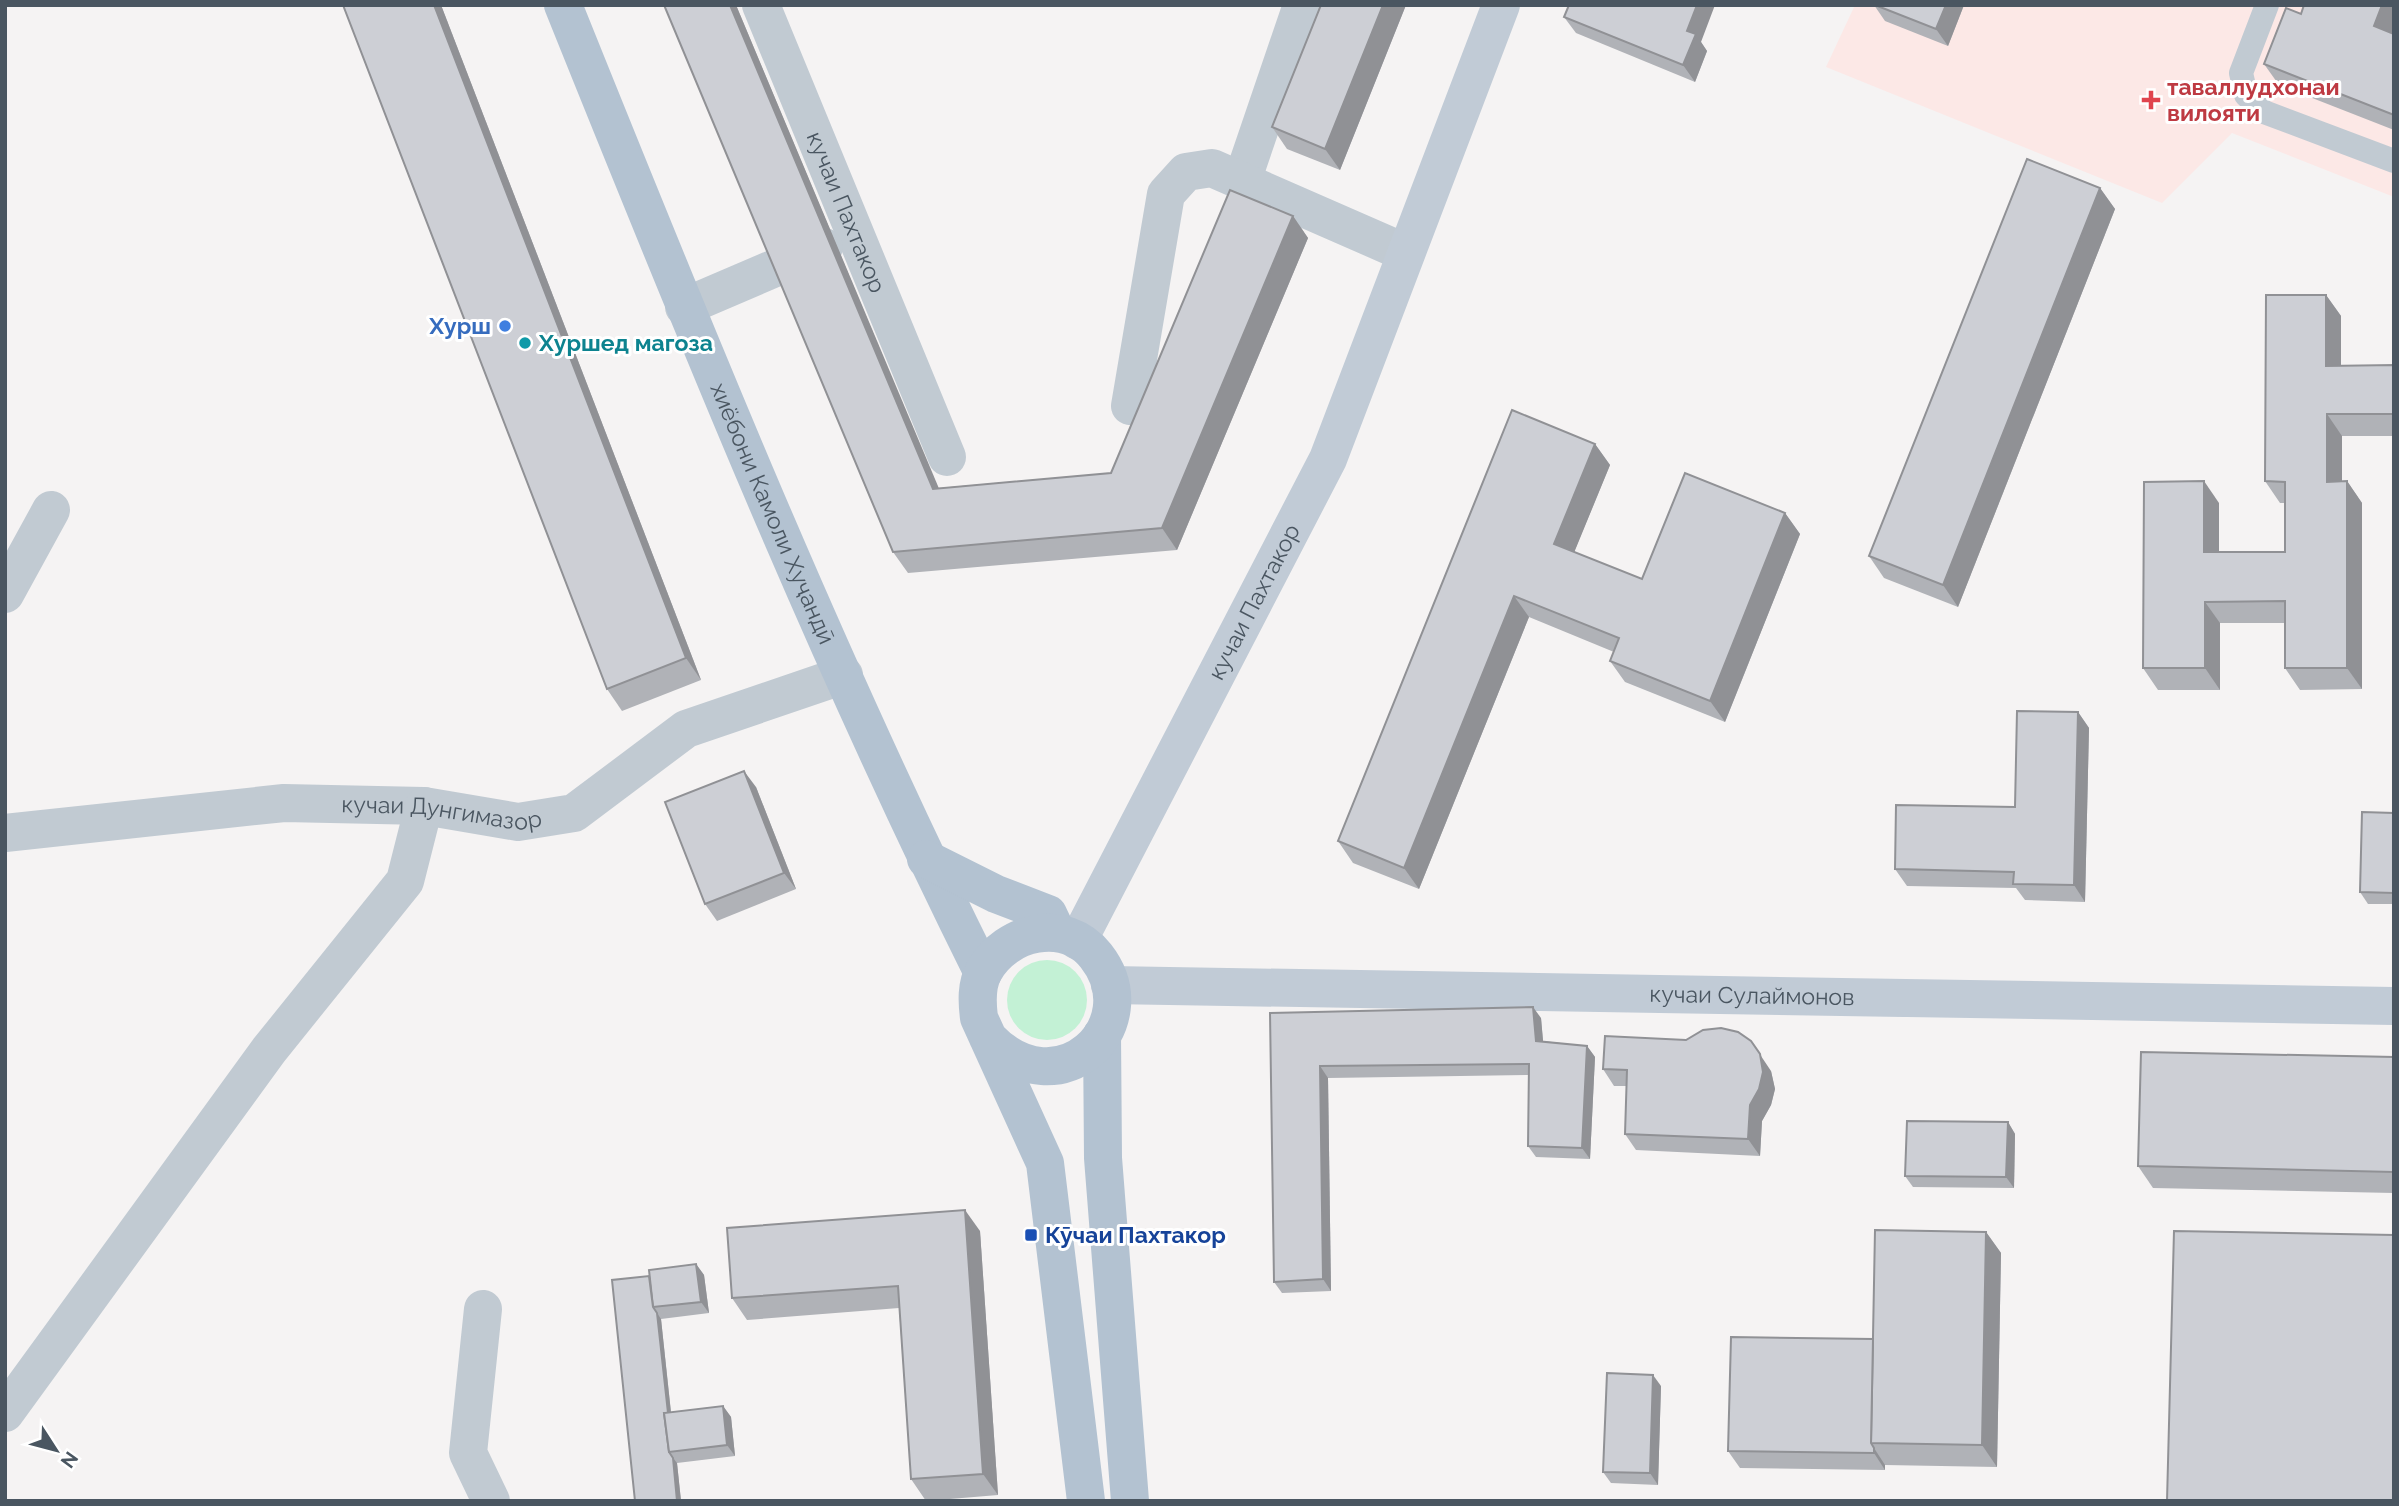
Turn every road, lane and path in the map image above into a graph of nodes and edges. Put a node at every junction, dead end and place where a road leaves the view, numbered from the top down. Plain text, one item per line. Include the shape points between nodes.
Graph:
1 (563, 5) edge
2 (761, 5) edge
3 (1303, 5) edge
4 (1501, 5) edge
5 (2267, 5) edge
6 (2394, 161) edge
7 (1242, 181) junction
8 (855, 233) junction
9 (1406, 253) junction
10 (684, 307) junction
11 (1130, 406) dead end
12 (947, 457) dead end
13 (51, 510) dead end
14 (5, 594) edge
15 (844, 675) junction
16 (424, 806) junction
17 (5, 833) edge
18 (926, 859) junction
19 (1068, 937) junction
20 (983, 973) junction
21 (1110, 985) junction
22 (2394, 1006) edge
23 (1102, 1035) junction
24 (988, 1038) junction
25 (483, 1309) dead end
26 (5, 1413) edge
27 (491, 1501) edge
28 (1086, 1501) edge
29 (1130, 1501) edge

1 - 10 main road, хиёбони Камоли Хуҷандӣ
2 - 8 street, кучаи Пахтакор
3 - 7 street
4 - 9 main road, кучаи Пахтакор
5 - 6 lane via 2241,73 2246,95 2264,112
7 - 9 street
7 - 11 street via 1212,169 1186,172 1166,194
8 - 10 street
8 - 12 street, кучаи Пахтакор
9 - 19 main road, кучаи Пахтакор via 1328,459
10 - 15 main road, хиёбони Камоли Хуҷандӣ
13 - 14 street
15 - 16 street, кучаи Дунгимазор via 686,729 574,813 518,822
15 - 18 main road, хиёбони Камоли Хуҷандӣ
16 - 17 street, кучаи Дунгимазор via 284,803
16 - 26 street via 405,881 269,1050
18 - 19 main road via 1048,914
18 - 20 main road, хиёбони Камоли Хуҷандӣ
19 - 20 main road via 1035,933 1014,940 996,953
19 - 21 main road via 1094,954
20 - 24 main road via 977,995 979,1018
21 - 22 main road, кучаи Сулаймонов
21 - 23 main road via 1110,1015
23 - 24 main road via 1088,1052 1070,1063 1048,1068 1025,1065 1004,1055
23 - 29 main road via 1103,1158
24 - 28 main road via 1045,1163
25 - 27 street via 467,1453

